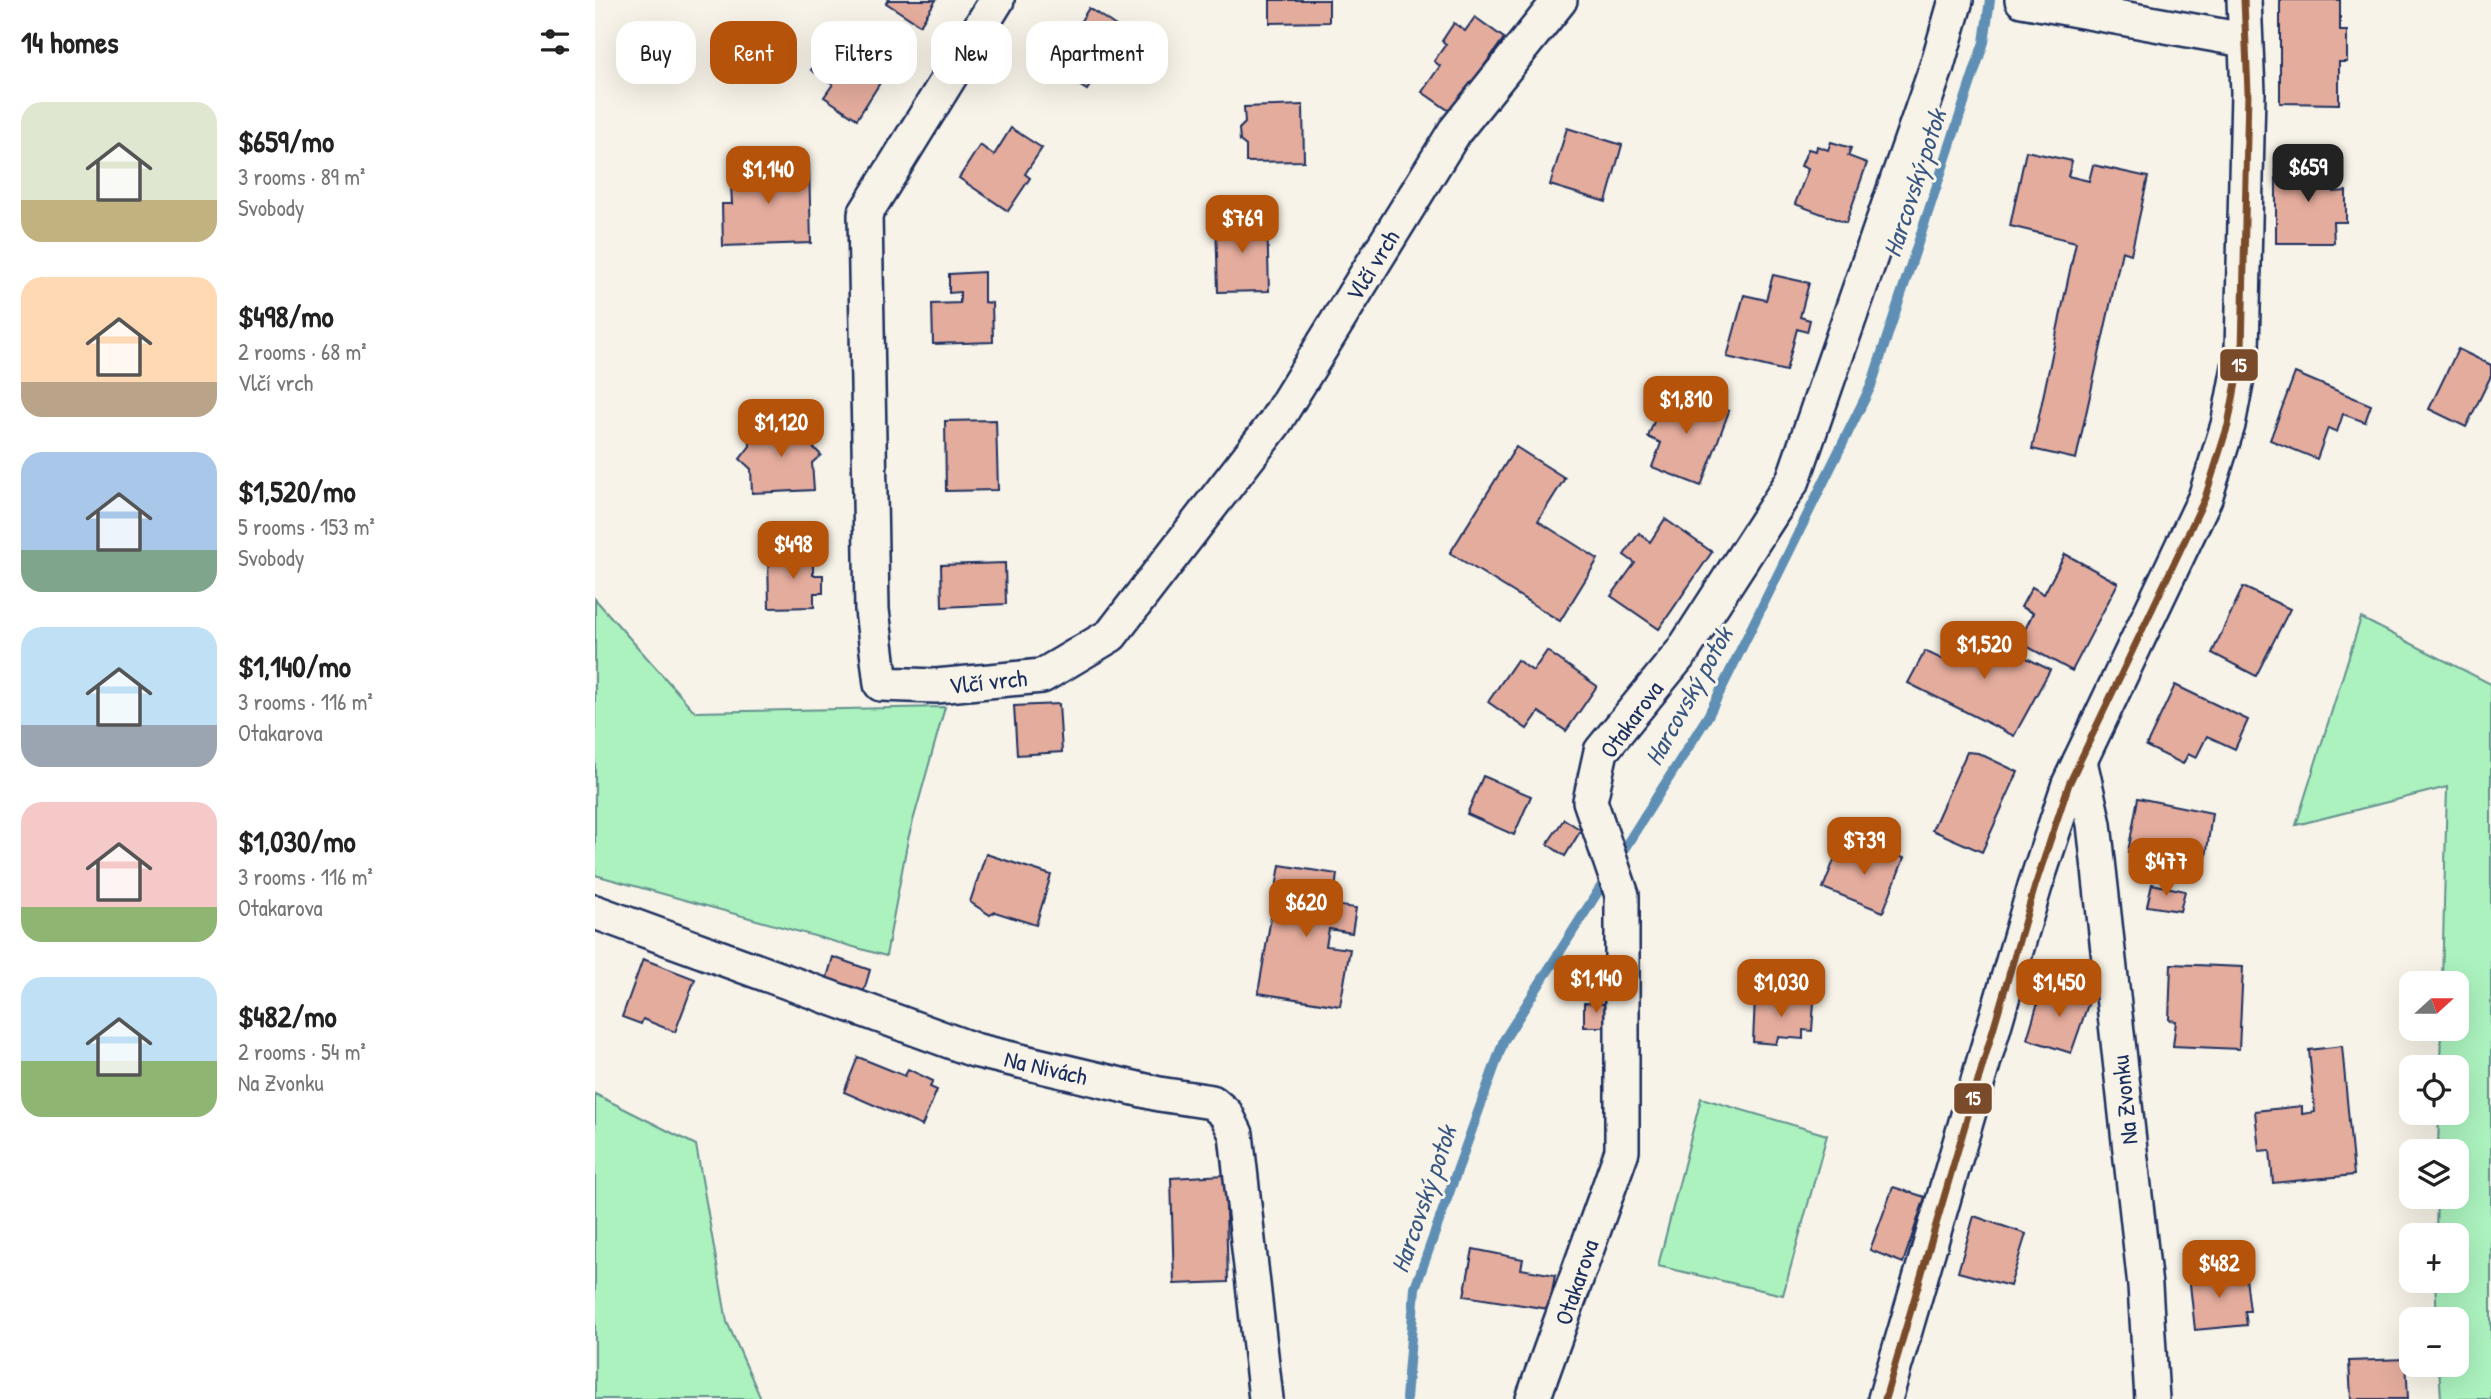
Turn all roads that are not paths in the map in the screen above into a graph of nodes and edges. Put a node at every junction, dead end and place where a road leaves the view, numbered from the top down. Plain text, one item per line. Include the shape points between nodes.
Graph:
1 (997, 0) edge
2 (1560, 0) edge
3 (1956, 0) edge
4 (2244, 0) edge
5 (2027, 1) edge
6 (2244, 40) junction
7 (2080, 761) junction
8 (595, 912) edge
9 (1266, 1399) edge
10 (1533, 1399) edge
11 (1885, 1399) edge
12 (2152, 1399) edge

1 - 2 street, Vlčí vrch via 865,214 872,611 881,684 936,687 1042,676 1111,635 1274,424 1455,131
3 - 10 street, Otakarova via 1793,480 1682,652 1601,751 1590,801 1622,895 1622,1151
4 - 6 street
5 - 6 street
6 - 7 street via 2248,92 2242,351 2228,425 2205,498
7 - 11 street via 2035,886
7 - 12 street, Na Zvonku via 2096,838 2145,1286
8 - 9 street, Na Nivách via 974,1050 1212,1102 1226,1114 1236,1134

